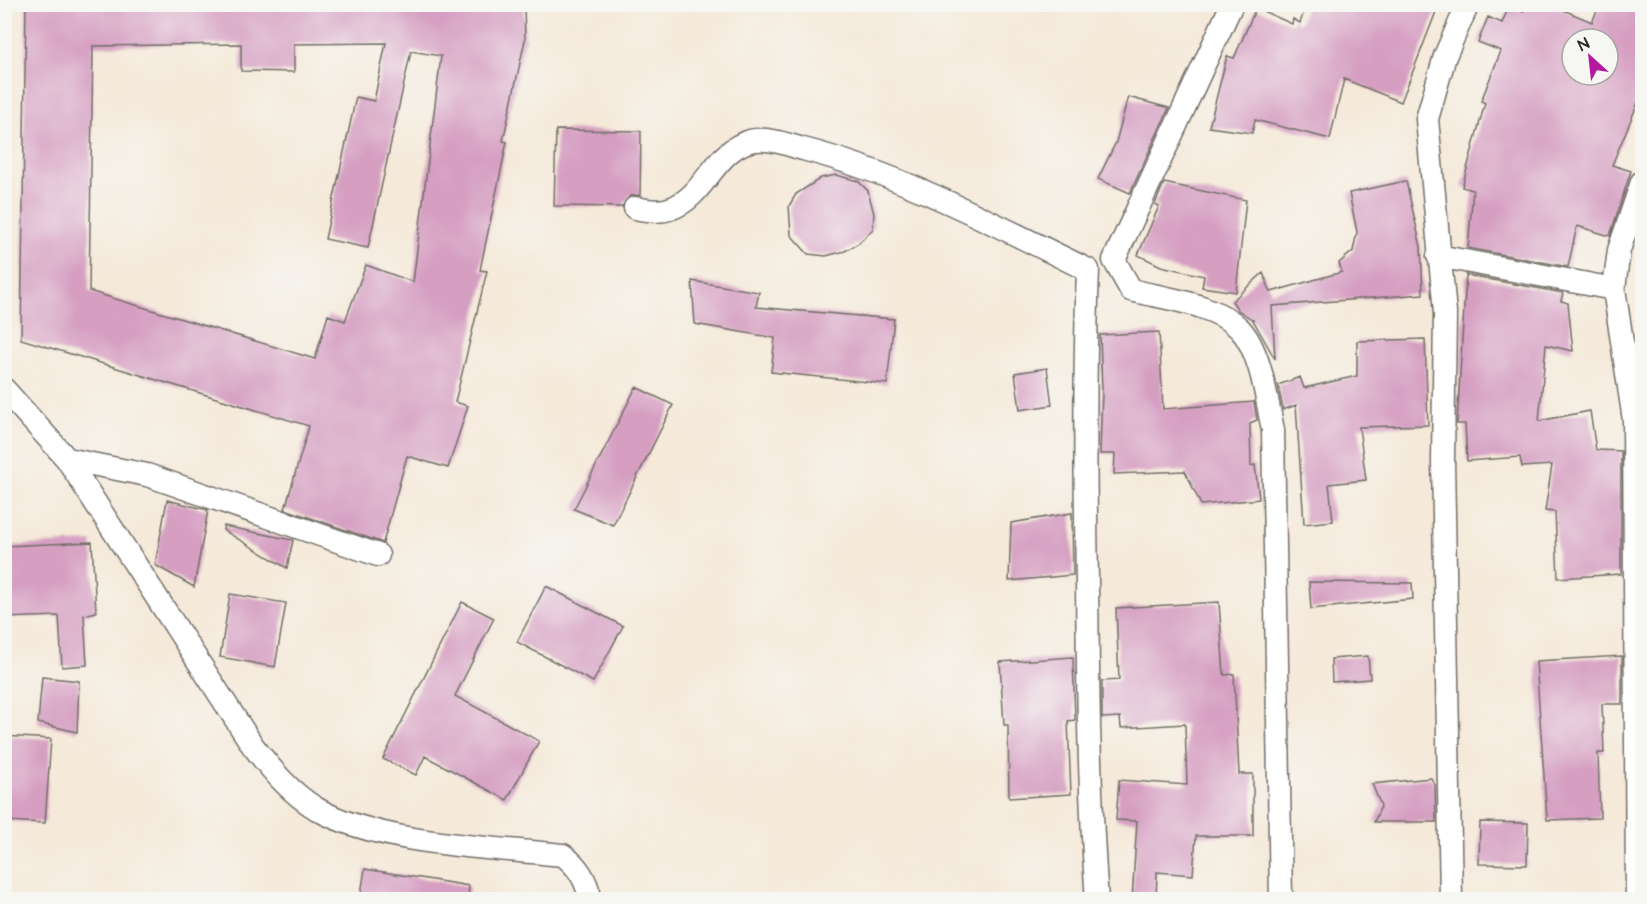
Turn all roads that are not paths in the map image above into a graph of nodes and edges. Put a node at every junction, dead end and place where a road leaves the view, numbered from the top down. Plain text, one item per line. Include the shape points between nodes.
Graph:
1 (1232, 4) edge
2 (1468, 4) edge
3 (1642, 182) edge
4 (635, 208) dead end
5 (1438, 256) junction
6 (1114, 260) junction
7 (1088, 270) junction
8 (1614, 289) junction
9 (4, 389) edge
10 (67, 459) junction
11 (378, 555) dead end
12 (591, 900) edge
13 (1097, 900) edge
14 (1281, 900) edge
15 (1451, 900) edge
16 (1637, 900) edge

1 - 6 street
2 - 5 street via 1445,56 1427,119
3 - 8 street via 1619,250
4 - 7 street via 672,208 737,146 752,140 771,140 832,156 950,201
5 - 8 street
5 - 15 street via 1445,313 1443,459
6 - 7 street
6 - 14 street via 1131,290 1204,309 1241,329 1262,376 1273,430
7 - 13 street via 1084,370 1088,663
8 - 16 street via 1634,420
9 - 10 street
10 - 11 street via 147,475
10 - 12 street via 253,746 282,783 317,809 357,826 423,840 563,855 576,865

